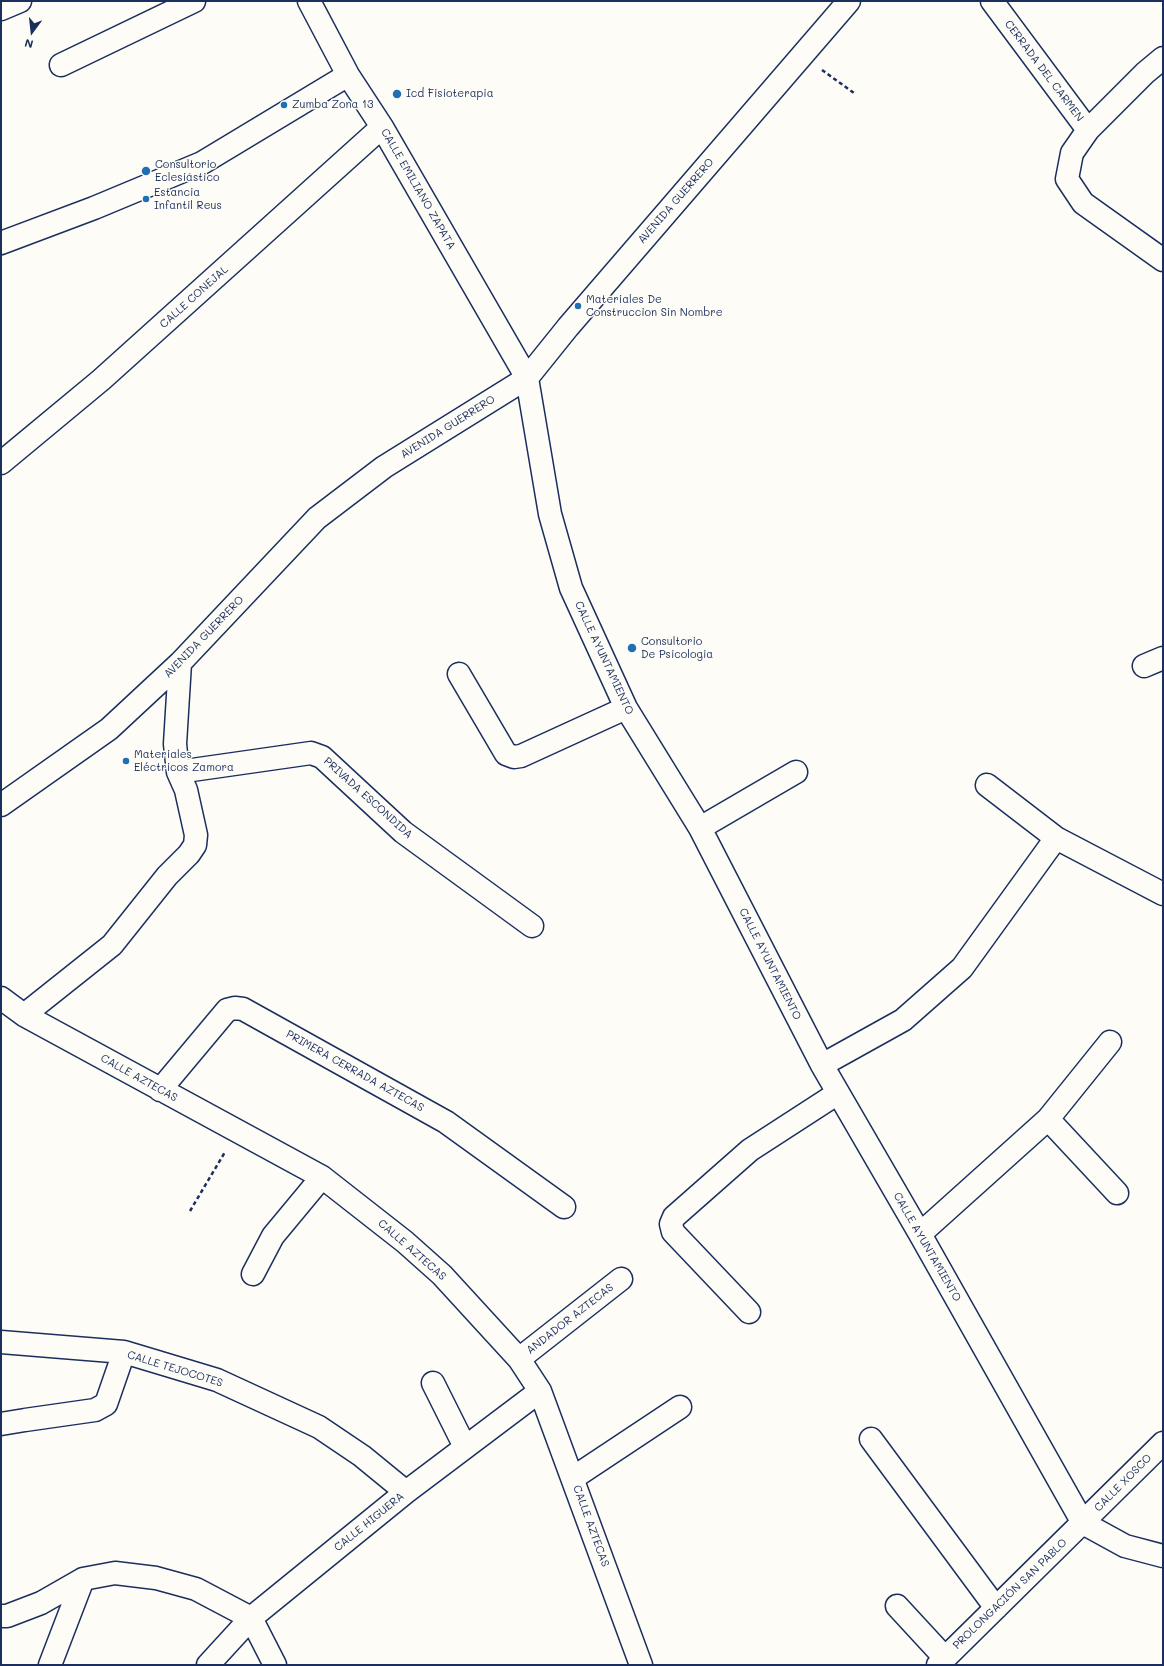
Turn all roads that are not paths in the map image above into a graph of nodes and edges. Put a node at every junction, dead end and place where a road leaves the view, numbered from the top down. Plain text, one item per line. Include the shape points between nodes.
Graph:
1 (20, 1) edge
2 (194, 1) edge
3 (309, 1) edge
4 (849, 1) edge
5 (992, 1) edge
6 (1, 9) edge
7 (1163, 58) edge
8 (61, 65) dead end
9 (348, 75) junction
10 (382, 127) junction
11 (1088, 130) junction
12 (1, 243) edge
13 (1163, 260) edge
14 (527, 378) junction
15 (1, 462) edge
16 (180, 663) junction
17 (459, 674) dead end
18 (626, 708) junction
19 (178, 772) junction
20 (796, 772) dead end
21 (987, 785) dead end
22 (1, 805) edge
23 (700, 828) junction
24 (1056, 838) junction
25 (1163, 894) edge
26 (532, 926) dead end
27 (1, 998) edge
28 (24, 1015) junction
29 (1110, 1042) dead end
30 (822, 1065) junction
31 (160, 1090) junction
32 (838, 1093) junction
33 (1048, 1118) junction
34 (322, 1177) junction
35 (1117, 1192) dead end
36 (564, 1207) dead end
37 (920, 1234) junction
38 (253, 1274) dead end
39 (621, 1279) dead end
40 (749, 1312) dead end
41 (1, 1342) edge
42 (124, 1352) junction
43 (519, 1359) junction
44 (433, 1383) dead end
45 (540, 1391) junction
46 (680, 1407) dead end
47 (1, 1424) edge
48 (872, 1439) dead end
49 (1163, 1443) edge
50 (465, 1447) junction
51 (573, 1478) junction
52 (406, 1492) junction
53 (1083, 1523) junction
54 (1163, 1556) edge
55 (84, 1579) junction
56 (897, 1606) dead end
57 (996, 1608) junction
58 (1, 1616) edge
59 (251, 1618) junction
60 (942, 1662) edge
61 (50, 1665) edge
62 (208, 1665) edge
63 (275, 1665) edge
64 (642, 1665) edge

1 - 6 street
2 - 8 street
3 - 9 street, CALLE EMILIANO ZAPATA
4 - 14 street, AVENIDA GUERRERO
5 - 11 street, CERRADA DEL CARMEN
7 - 11 street
9 - 10 street, CALLE EMILIANO ZAPATA
9 - 12 street via 202,163
10 - 14 street, CALLE EMILIANO ZAPATA
10 - 15 street, CALLE CONEJAL via 106,375
11 - 13 street, CERRADA DEL CARMEN via 1072,154 1067,179 1083,203
14 - 16 street, AVENIDA GUERRERO via 384,467 317,518
14 - 18 street, CALLE AYUNTAMIENTO via 550,514 571,588
16 - 19 street via 175,744
16 - 22 street, AVENIDA GUERRERO via 109,729
17 - 18 street via 506,754 514,757 522,756
18 - 23 street, CALLE AYUNTAMIENTO
19 - 26 street, PRIVADA ESCONDIDA via 311,753 322,757 403,832
19 - 28 street via 186,790 196,836 195,845 112,945
20 - 23 street
21 - 24 street
23 - 30 street, CALLE AYUNTAMIENTO
24 - 25 street
24 - 30 street via 962,968 904,1020
27 - 28 street, CALLE AZTECAS
28 - 31 street, CALLE AZTECAS
29 - 33 street
30 - 32 street, CALLE AYUNTAMIENTO
31 - 34 street, CALLE AZTECAS
31 - 36 street, PRIMERA CERRADA AZTECAS via 227,1010 243,1009 446,1122
32 - 37 street, CALLE AYUNTAMIENTO
32 - 40 street via 750,1150 674,1217 670,1224 673,1232
33 - 35 street
33 - 37 street
34 - 38 street via 273,1236
34 - 43 street, CALLE AZTECAS via 406,1242 442,1275
37 - 53 street, CALLE AYUNTAMIENTO
39 - 43 street, ANDADOR AZTECAS
41 - 42 street
42 - 47 street, CALLE TEJOCOTES via 106,1404 95,1410
42 - 52 street, CALLE TEJOCOTES via 217,1380 319,1427 362,1456
43 - 45 street, CALLE AZTECAS
44 - 50 street
45 - 50 street, CALLE HIGUERA
45 - 51 street, CALLE AZTECAS
46 - 51 street
48 - 57 street
49 - 53 street, CALLE XOSCO
50 - 52 street, CALLE HIGUERA
51 - 64 street, CALLE AZTECAS
52 - 59 street, CALLE HIGUERA
53 - 54 street via 1125,1546
53 - 57 street, PROLONGACIÓN SAN PABLO
55 - 58 street via 41,1603
55 - 59 street via 115,1573 156,1578 196,1589
55 - 61 street
56 - 60 street
57 - 60 street, PROLONGACIÓN SAN PABLO
59 - 62 street, CALLE HIGUERA
59 - 63 street

